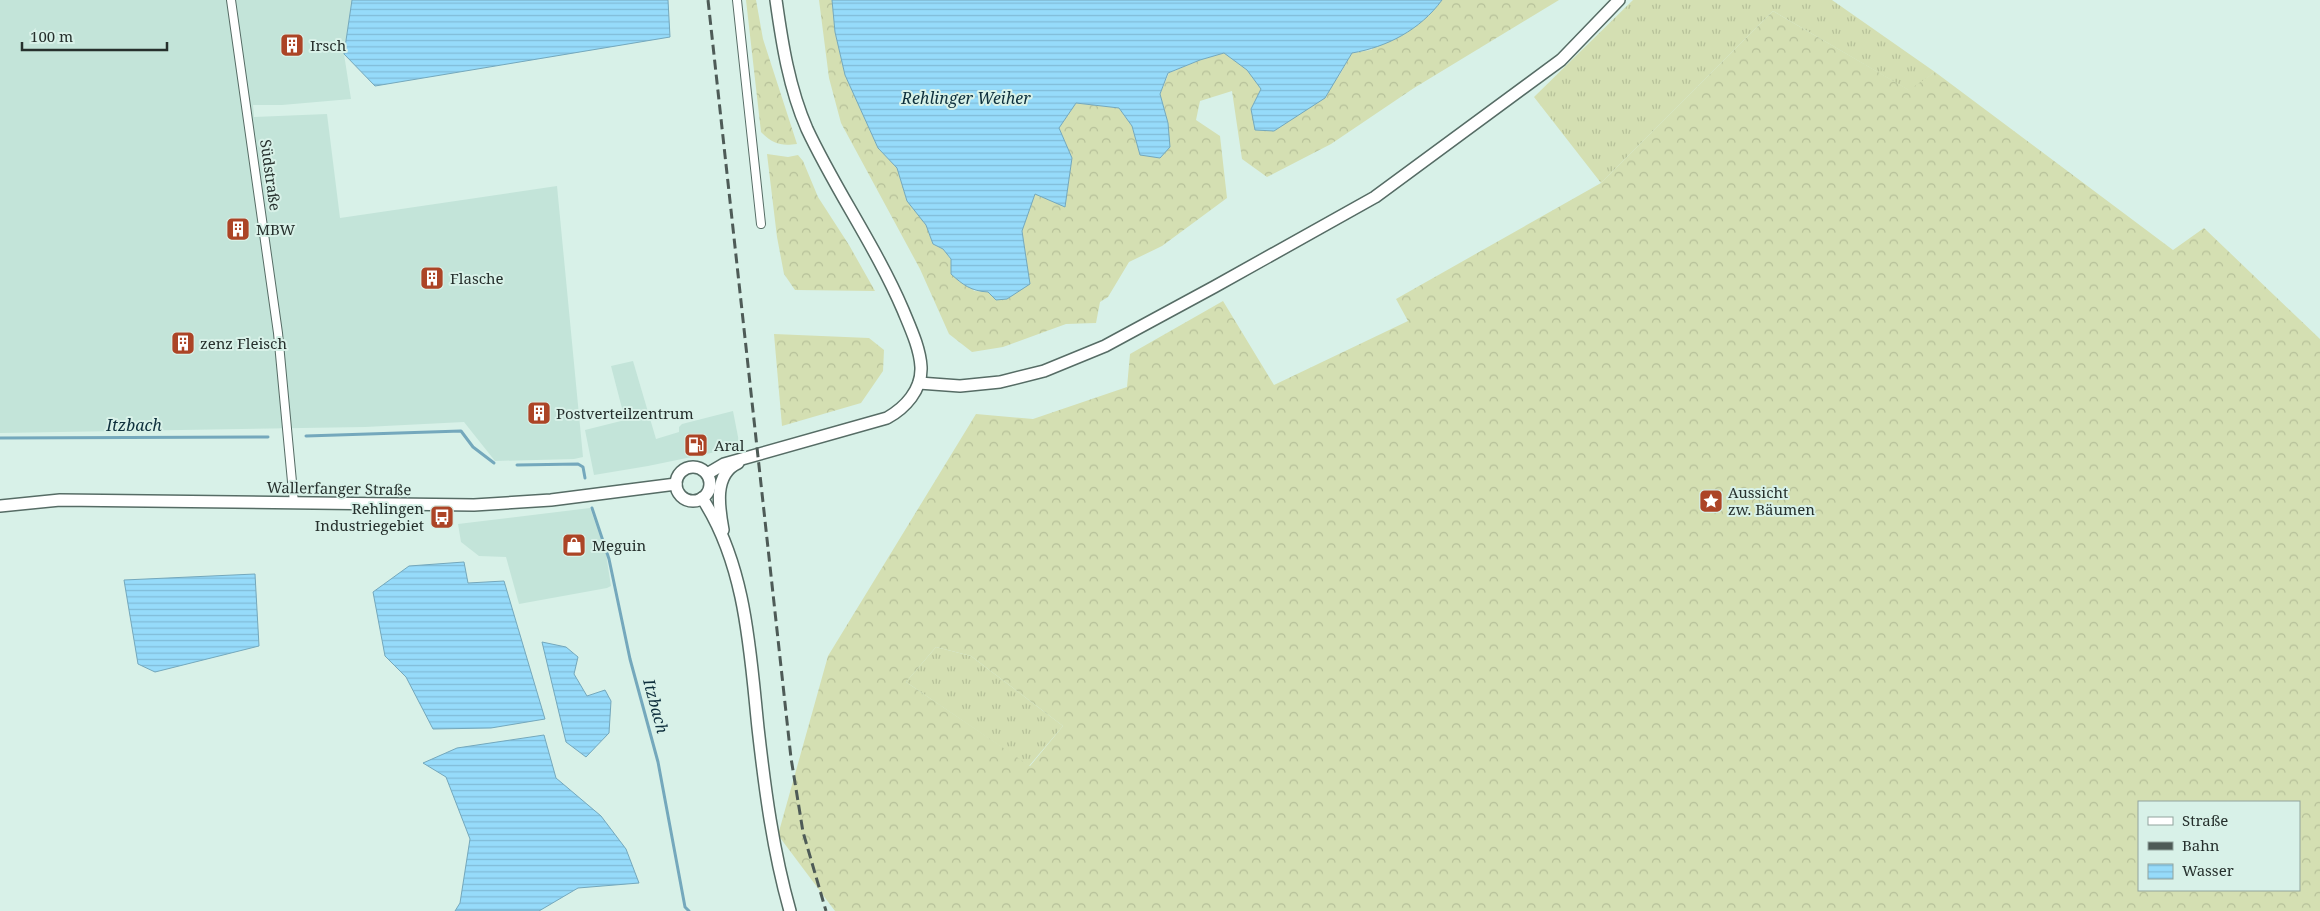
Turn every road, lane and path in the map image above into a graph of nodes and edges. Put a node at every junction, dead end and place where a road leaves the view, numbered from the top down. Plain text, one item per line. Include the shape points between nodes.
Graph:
1 (231, 0) edge
2 (737, 0) edge
3 (776, 0) edge
4 (1619, 0) edge
5 (761, 224) dead end
6 (919, 383) junction
7 (748, 458) junction
8 (707, 474) junction
9 (676, 484) junction
10 (702, 498) junction
11 (294, 503) junction
12 (0, 506) edge
13 (726, 550) junction
14 (790, 911) edge

1 - 11 street, Südstraße via 277,324
2 - 5 street
3 - 6 main road via 788,70 806,126 828,172 886,270 918,352
4 - 6 main road via 1561,60 1375,197 1214,287 1105,346 1044,371 1000,382 960,386
6 - 7 main road via 912,397 887,418
7 - 8 main road via 724,464
7 - 13 main road via 727,471 722,482 719,510
8 - 9 main road via 691,467 680,473
8 - 10 main road via 709,490
9 - 10 main road via 685,498
9 - 11 main road, Wallerfanger Straße via 499,504
10 - 13 main road
11 - 12 main road, Wallerfanger Straße via 60,500
13 - 14 main road via 742,601 772,836

